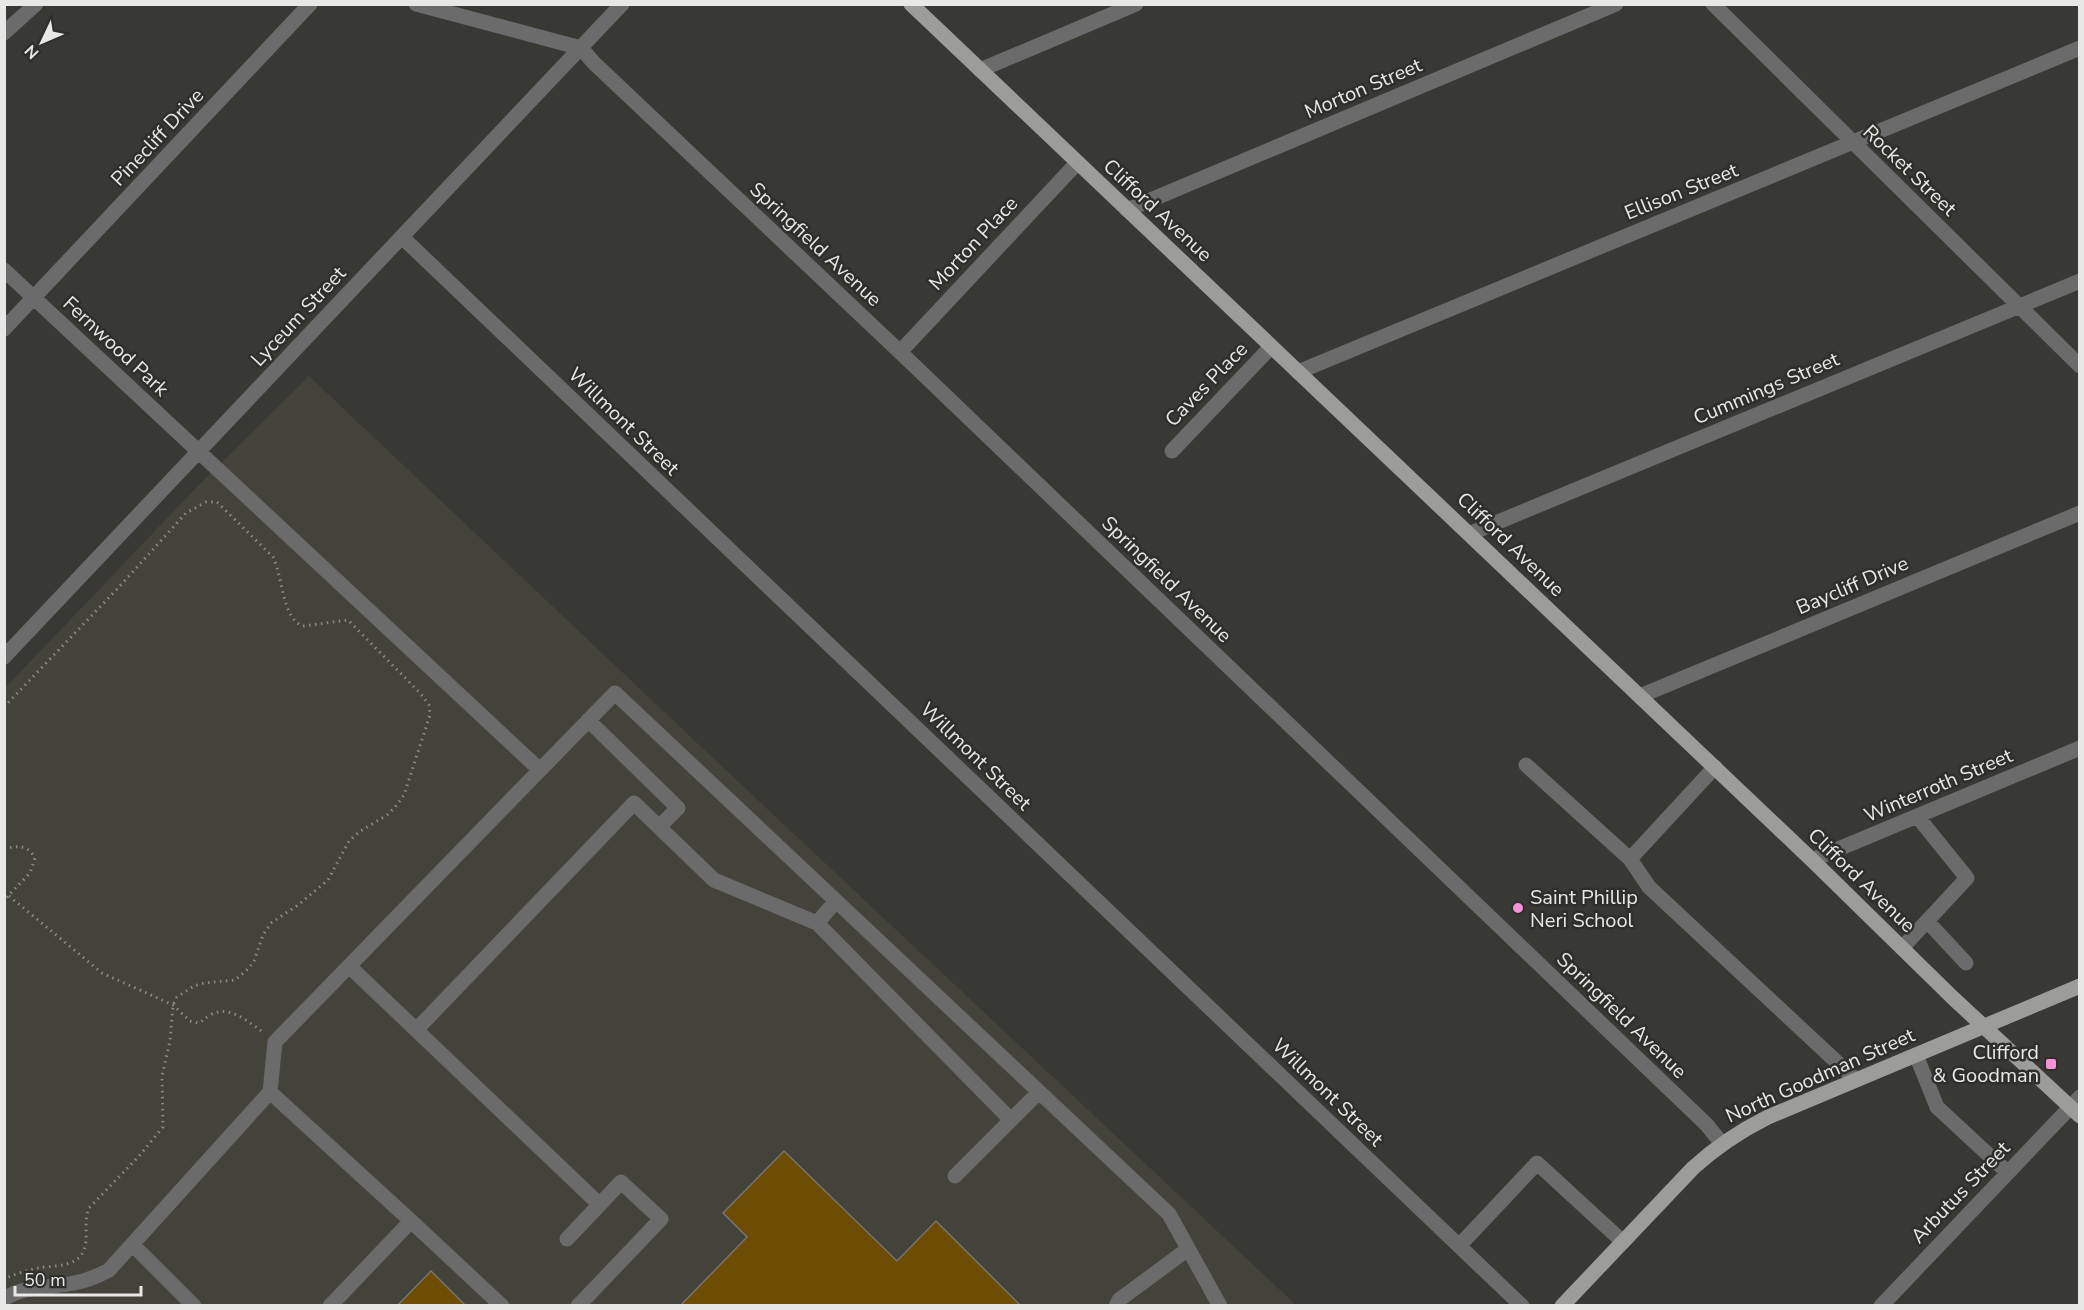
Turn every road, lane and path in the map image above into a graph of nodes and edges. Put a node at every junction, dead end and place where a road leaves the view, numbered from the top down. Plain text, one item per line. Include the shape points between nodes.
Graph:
1 (36, 4) edge
2 (310, 4) edge
3 (416, 4) edge
4 (622, 4) edge
5 (911, 4) edge
6 (1136, 4) edge
7 (1616, 4) edge
8 (1713, 4) edge
9 (4, 33) edge
10 (581, 48) junction
11 (2079, 48) edge
12 (980, 70) junction
13 (1852, 143) junction
14 (1077, 163) junction
15 (1127, 210) junction
16 (402, 237) junction
17 (4, 270) edge
18 (2079, 281) edge
19 (34, 298) junction
20 (2019, 306) junction
21 (4, 329) edge
22 (1271, 347) junction
23 (900, 352) junction
24 (2079, 366) edge
25 (1298, 372) junction
26 (1172, 451) dead end
27 (198, 453) junction
28 (2079, 513) edge
29 (1469, 534) junction
30 (4, 657) edge
31 (1640, 696) junction
32 (4, 707) edge
33 (588, 720) junction
34 (2079, 748) edge
35 (1526, 765) dead end
36 (1715, 767) junction
37 (540, 770) junction
38 (1917, 816) junction
39 (659, 827) junction
40 (4, 849) edge
41 (1630, 859) junction
42 (1812, 860) junction
43 (9, 896) junction
44 (4, 900) edge
45 (836, 901) junction
46 (1927, 921) junction
47 (817, 923) junction
48 (1902, 948) junction
49 (1966, 963) dead end
50 (349, 966) junction
51 (2079, 986) edge
52 (173, 1005) junction
53 (1985, 1026) junction
54 (416, 1030) junction
55 (275, 1042) junction
56 (1916, 1055) junction
57 (1856, 1080) junction
58 (270, 1092) junction
59 (1039, 1092) junction
60 (2076, 1107) edge
61 (1011, 1120) junction
62 (1722, 1144) junction
63 (2007, 1172) junction
64 (956, 1176) dead end
65 (599, 1204) junction
66 (411, 1221) junction
67 (567, 1239) dead end
68 (1623, 1242) junction
69 (133, 1245) junction
70 (1459, 1246) junction
71 (1188, 1249) junction
72 (14, 1275) dead end
73 (4, 1299) edge
74 (194, 1305) edge
75 (330, 1305) edge
76 (502, 1305) edge
77 (578, 1305) edge
78 (1116, 1305) edge
79 (1220, 1305) edge
80 (1522, 1305) edge
81 (1562, 1305) edge
82 (1881, 1305) edge

1 - 9 street
2 - 19 street, Pinecliff Drive
3 - 10 street
4 - 10 street, Lyceum Street
5 - 12 main road, Clifford Avenue
6 - 12 street
7 - 15 street, Morton Street
8 - 13 street, Rocket Street
10 - 16 street, Lyceum Street
10 - 23 street, Springfield Avenue
11 - 13 street, Ellison Street
12 - 14 main road, Clifford Avenue
13 - 20 street, Rocket Street
13 - 25 street, Ellison Street
14 - 15 main road, Clifford Avenue
14 - 23 street, Morton Place
15 - 22 main road, Clifford Avenue
16 - 27 street, Lyceum Street
16 - 70 street, Willmont Street
17 - 19 street, Fernwood Park
18 - 20 street, Cummings Street
19 - 21 street, Pinecliff Drive
19 - 27 street, Fernwood Park
20 - 24 street, Rocket Street
20 - 29 street, Cummings Street
22 - 25 main road, Clifford Avenue
22 - 26 street, Caves Place
23 - 62 street, Springfield Avenue via 1707,1125
25 - 29 main road, Clifford Avenue
27 - 30 street, Lyceum Street
27 - 37 street, Fernwood Park
28 - 31 street, Baycliff Drive
29 - 31 main road, Clifford Avenue
31 - 36 main road, Clifford Avenue
32 - 52 path via 173,526 195,506 206,502 216,502 226,509 273,557 288,610 297,624 348,620 429,705 430,716 404,795 395,807 359,832 328,880 271,923 248,969 235,980 194,986 177,997
33 - 37 street
33 - 39 street via 678,808
33 - 45 street via 615,693
34 - 38 street, Winterroth Street
35 - 41 street
36 - 41 street
36 - 42 main road, Clifford Avenue
37 - 50 street
38 - 42 street, Winterroth Street
38 - 46 street via 1967,878
39 - 47 street via 714,880
39 - 54 street via 633,802
40 - 43 path via 24,847 35,858 30,873
41 - 57 street via 1649,887
42 - 48 main road, Clifford Avenue
43 - 44 path
43 - 52 path via 102,973
45 - 47 street
45 - 59 street
46 - 48 street
46 - 49 street
47 - 61 street
48 - 53 main road, Clifford Avenue
50 - 54 street
50 - 55 street
51 - 53 main road, North Goodman Street
52 - 55 path via 190,1021 198,1023 211,1014 232,1012
52 - 72 path via 162,1076 163,1126 89,1208 84,1251 78,1258 65,1265
53 - 56 main road, North Goodman Street
53 - 60 main road, Clifford Avenue
54 - 65 street
55 - 58 street
56 - 57 main road, North Goodman Street
56 - 63 street via 1937,1107
57 - 62 main road, North Goodman Street via 1758,1122
58 - 66 street
58 - 69 street
59 - 61 street
59 - 71 street via 1169,1214
60 - 63 street, Arbutus Street
61 - 64 street
62 - 68 main road, North Goodman Street via 1693,1168
63 - 82 street, Arbutus Street
65 - 67 street
65 - 77 street via 621,1182 661,1219
66 - 75 street
66 - 76 street
68 - 70 street via 1537,1163
68 - 81 main road, North Goodman Street
69 - 73 street via 109,1270 95,1278 20,1291
69 - 74 street
70 - 80 street, Willmont Street
71 - 78 street
71 - 79 street

